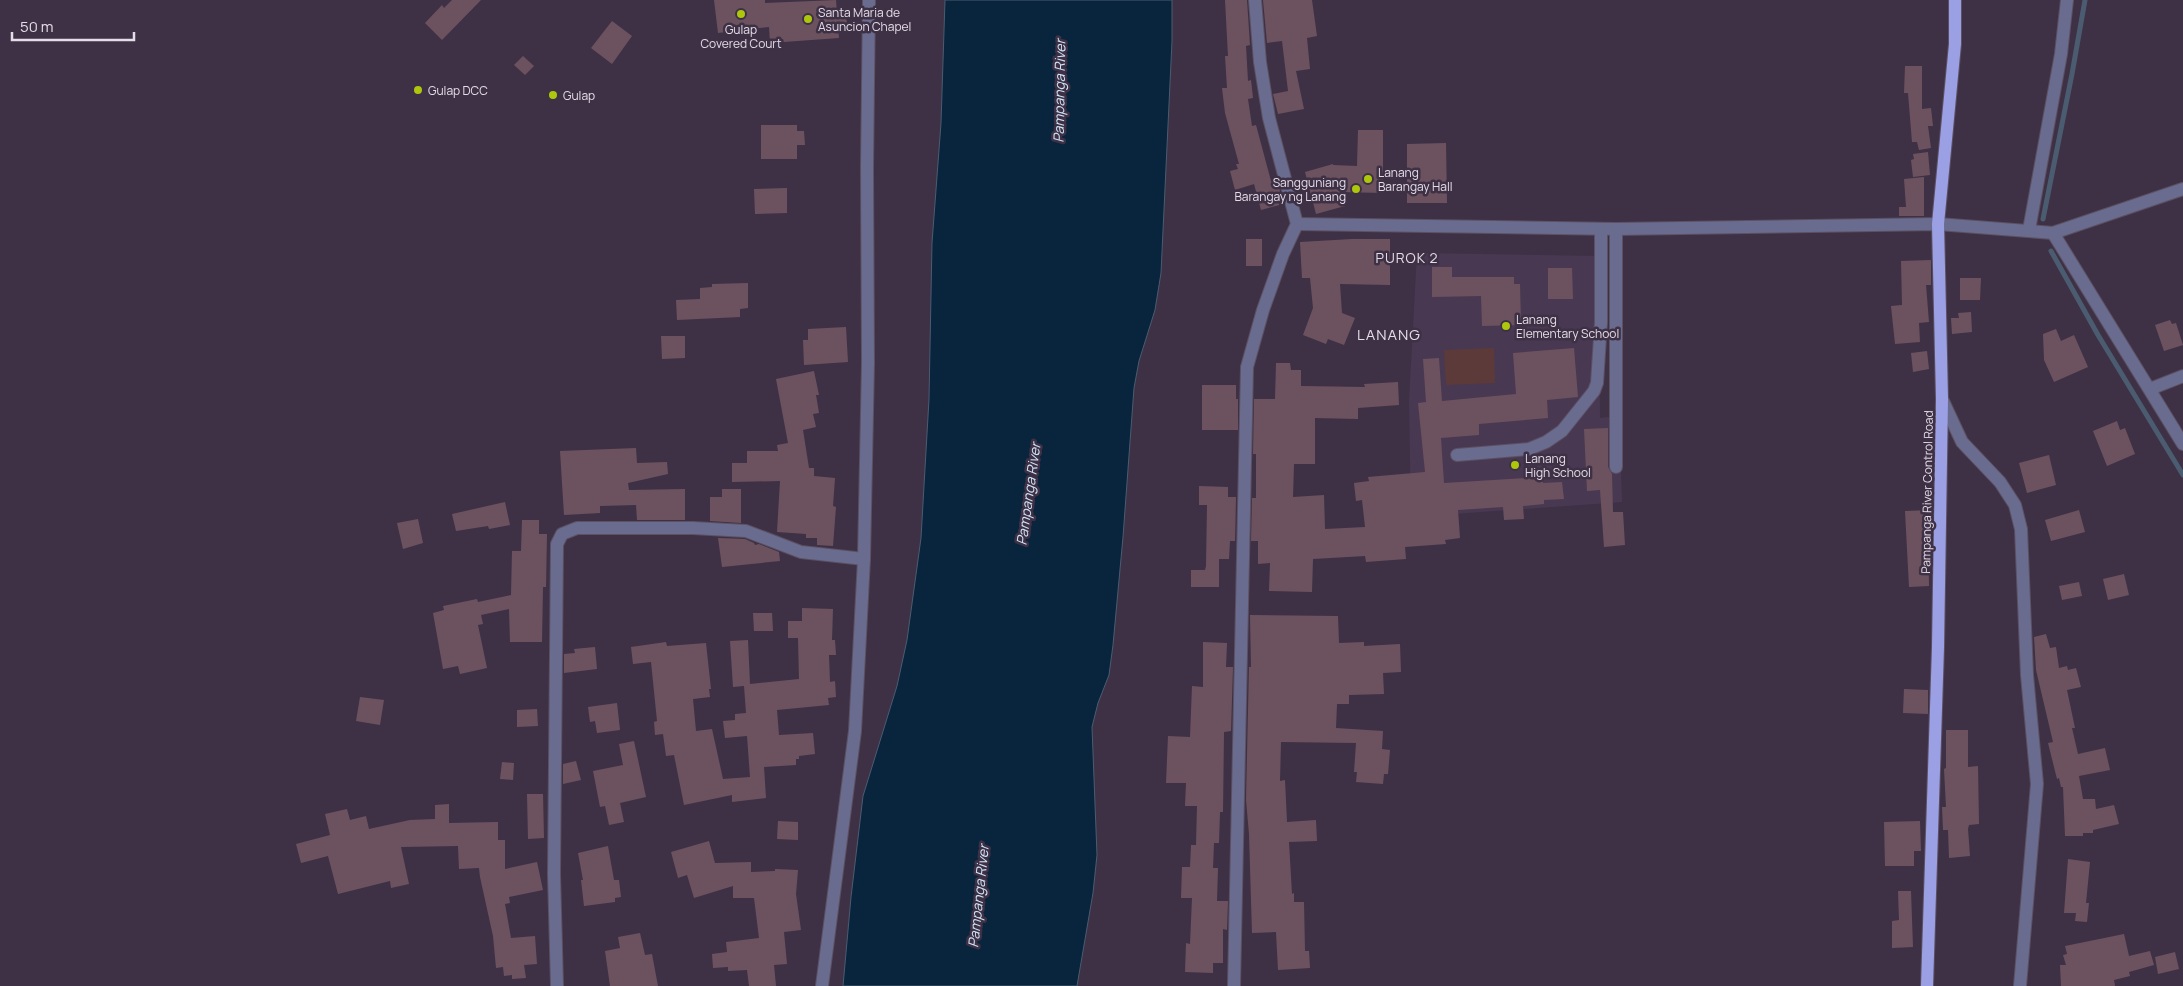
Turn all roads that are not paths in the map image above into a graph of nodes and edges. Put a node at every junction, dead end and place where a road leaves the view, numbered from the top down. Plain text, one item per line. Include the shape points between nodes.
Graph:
1 (869, 0) edge
2 (1254, 0) edge
3 (1956, 0) edge
4 (2068, 0) edge
5 (2183, 189) edge
6 (1297, 224) junction
7 (1938, 224) junction
8 (1601, 229) junction
9 (1616, 229) junction
10 (2029, 230) junction
11 (2053, 233) junction
12 (2183, 376) edge
13 (2150, 390) junction
14 (1942, 400) junction
15 (2183, 444) edge
16 (1456, 455) dead end
17 (1616, 467) dead end
18 (864, 559) junction
19 (557, 986) edge
20 (822, 986) edge
21 (1234, 986) edge
22 (1927, 986) edge
23 (2020, 986) edge

1 - 18 street
2 - 6 street via 1269,118
3 - 7 main road, Pampanga River Control Road via 1955,44
4 - 10 street
5 - 11 street
6 - 8 street
6 - 21 street via 1263,310 1247,367
7 - 9 street
7 - 10 street
7 - 14 main road, Pampanga River Control Road
8 - 9 street
8 - 16 street via 1601,322 1594,391 1562,430 1546,442 1529,449
9 - 17 street
10 - 11 street
11 - 13 street
12 - 13 street
13 - 15 street
14 - 22 main road, Pampanga River Control Road via 1938,657
14 - 23 street via 1962,442 2000,482 2015,505 2021,529 2027,675 2037,784
18 - 19 street via 801,552 746,531 577,528 562,534 556,544 554,874
18 - 20 street via 855,731

